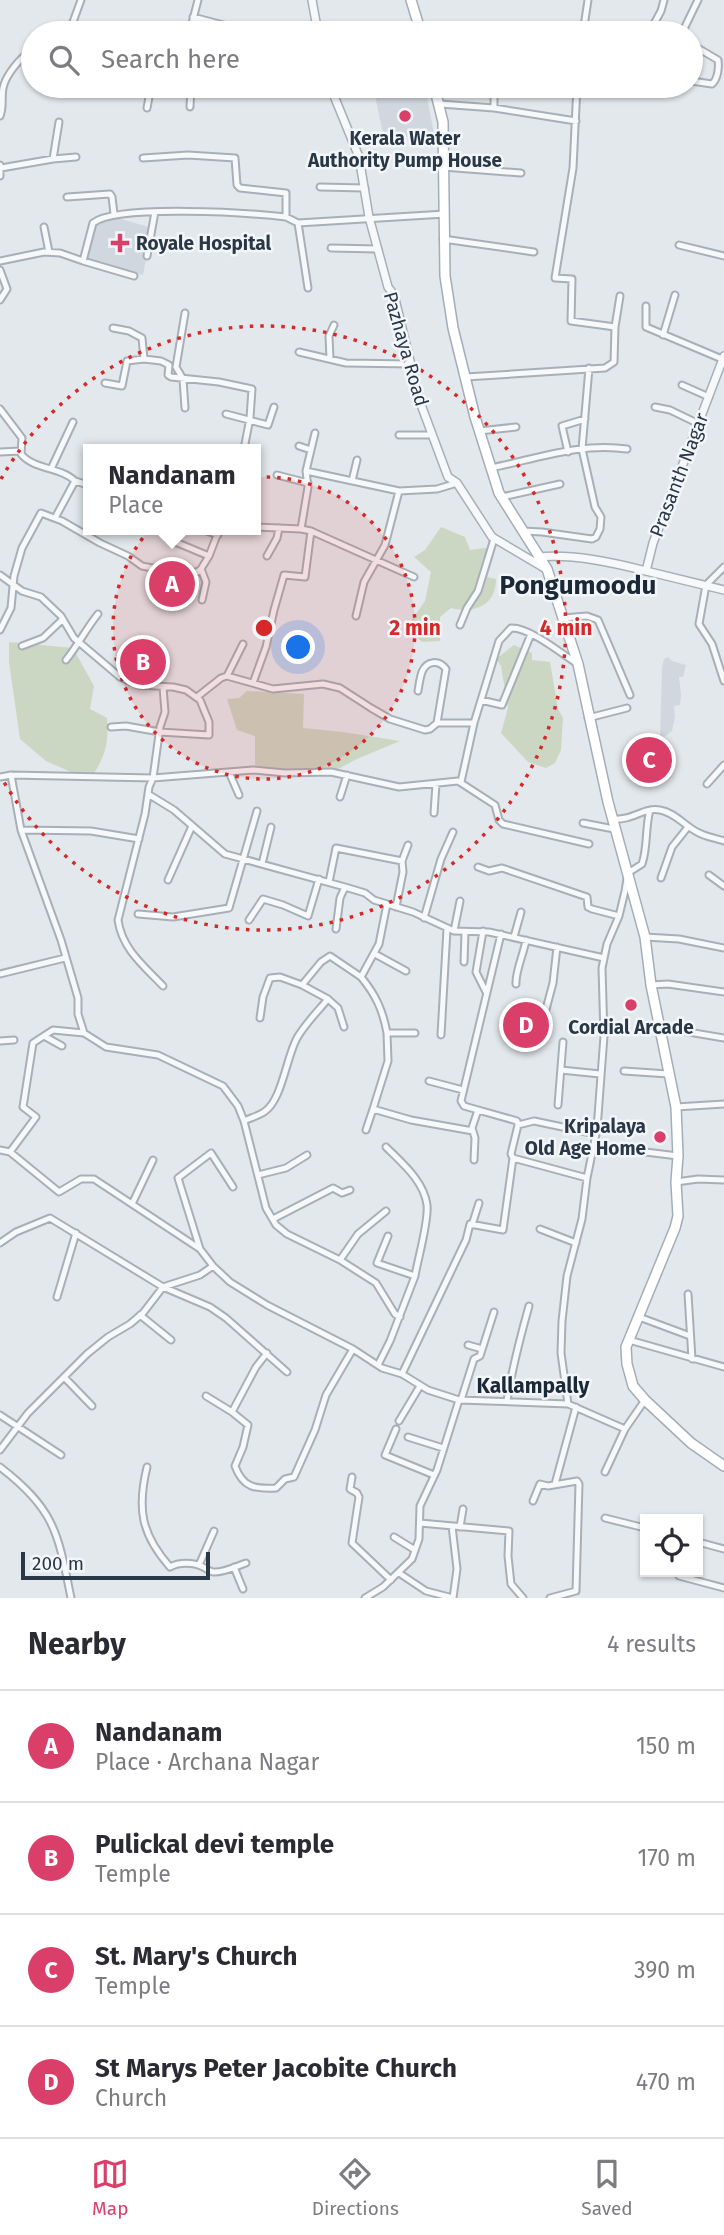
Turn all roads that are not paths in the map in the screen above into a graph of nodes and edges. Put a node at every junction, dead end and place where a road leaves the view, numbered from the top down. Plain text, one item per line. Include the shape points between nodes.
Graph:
1 (81, 0) edge
2 (198, 0) edge
3 (312, 0) edge
4 (411, 0) edge
5 (588, 0) edge
6 (664, 0) edge
7 (698, 0) edge
8 (193, 18) junction
9 (73, 21) edge
10 (192, 21) edge
11 (205, 21) edge
12 (316, 21) edge
13 (417, 21) edge
14 (585, 21) edge
15 (656, 21) edge
16 (688, 21) edge
17 (703, 51) edge
18 (21, 62) edge
19 (721, 74) edge
20 (703, 83) edge
21 (149, 98) edge
22 (190, 98) edge
23 (335, 98) edge
24 (438, 98) edge
25 (494, 98) edge
26 (577, 98) edge
27 (440, 104) junction
28 (147, 107) dead end
29 (190, 107) dead end
30 (494, 108) junction
31 (0, 116) edge
32 (576, 121) junction
33 (59, 122) dead end
34 (76, 157) dead end
35 (143, 158) dead end
36 (53, 159) junction
37 (1, 167) edge
38 (443, 167) junction
39 (521, 173) dead end
40 (0, 176) edge
41 (320, 187) dead end
42 (365, 188) junction
43 (67, 197) dead end
44 (155, 212) junction
45 (114, 214) junction
46 (445, 214) junction
47 (286, 217) junction
48 (369, 217) junction
49 (298, 223) junction
50 (44, 227) dead end
51 (443, 239) junction
52 (679, 245) dead end
53 (331, 248) dead end
54 (378, 249) junction
55 (49, 252) junction
56 (534, 253) dead end
57 (147, 256) dead end
58 (724, 256) edge
59 (0, 261) edge
60 (83, 261) junction
61 (0, 270) edge
62 (134, 276) dead end
63 (308, 288) dead end
64 (675, 295) dead end
65 (620, 296) dead end
66 (0, 300) edge
67 (646, 306) dead end
68 (185, 313) dead end
69 (334, 325) dead end
70 (615, 327) junction
71 (113, 328) dead end
72 (663, 335) junction
73 (299, 352) dead end
74 (723, 357) edge
75 (144, 359) junction
76 (330, 359) junction
77 (411, 364) junction
78 (589, 368) junction
79 (466, 377) junction
80 (183, 379) junction
81 (104, 383) dead end
82 (681, 385) dead end
83 (709, 397) junction
84 (274, 407) dead end
85 (655, 407) dead end
86 (185, 408) dead end
87 (0, 409) edge
88 (226, 414) dead end
89 (585, 419) junction
90 (250, 421) junction
91 (73, 422) dead end
92 (699, 424) junction
93 (516, 427) dead end
94 (479, 431) junction
95 (315, 433) dead end
96 (399, 435) dead end
97 (432, 435) junction
98 (245, 444) edge
99 (299, 446) dead end
100 (582, 449) junction
101 (627, 449) dead end
102 (310, 450) junction
103 (21, 451) junction
104 (0, 452) edge
105 (568, 452) junction
106 (357, 460) dead end
107 (51, 468) junction
108 (491, 468) junction
109 (306, 471) junction
110 (277, 475) dead end
111 (75, 481) junction
112 (352, 481) junction
113 (83, 483) edge
114 (308, 483) junction
115 (457, 484) junction
116 (560, 484) dead end
117 (399, 491) junction
118 (502, 497) junction
119 (55, 518) junction
120 (261, 527) edge
121 (279, 528) junction
122 (301, 529) junction
123 (311, 531) junction
124 (523, 531) junction
125 (83, 534) edge
126 (86, 535) edge
127 (217, 535) edge
128 (169, 539) dead end
129 (494, 539) junction
130 (209, 555) junction
131 (267, 556) dead end
132 (538, 557) junction
133 (376, 559) junction
134 (724, 567) edge
135 (201, 569) junction
136 (547, 569) junction
137 (646, 571) junction
138 (0, 575) edge
139 (414, 577) dead end
140 (706, 585) junction
141 (13, 586) junction
142 (724, 590) edge
143 (202, 600) dead end
144 (98, 614) dead end
145 (356, 616) dead end
146 (563, 618) junction
147 (63, 619) junction
148 (460, 625) dead end
149 (0, 630) edge
150 (531, 634) junction
151 (80, 643) junction
152 (243, 644) dead end
153 (22, 646) dead end
154 (66, 660) dead end
155 (578, 664) junction
156 (227, 676) junction
157 (724, 681) edge
158 (253, 683) junction
159 (163, 687) junction
160 (418, 691) dead end
161 (630, 695) dead end
162 (197, 697) junction
163 (481, 700) junction
164 (627, 708) dead end
165 (588, 718) junction
166 (437, 723) junction
167 (474, 723) junction
168 (111, 727) dead end
169 (160, 732) junction
170 (724, 765) edge
171 (229, 772) junction
172 (11, 775) junction
173 (347, 775) junction
174 (0, 777) edge
175 (153, 778) junction
176 (461, 782) junction
177 (436, 783) junction
178 (707, 784) dead end
179 (148, 794) junction
180 (239, 795) dead end
181 (340, 797) dead end
182 (650, 810) junction
183 (257, 811) dead end
184 (434, 813) dead end
185 (583, 823) dead end
186 (613, 824) junction
187 (192, 826) junction
188 (271, 827) dead end
189 (688, 827) junction
190 (21, 830) junction
191 (453, 832) dead end
192 (139, 839) junction
193 (724, 841) edge
194 (589, 844) dead end
195 (408, 845) dead end
196 (243, 859) junction
197 (402, 861) junction
198 (262, 864) junction
199 (478, 867) dead end
200 (628, 873) junction
201 (709, 875) dead end
202 (661, 878) dead end
203 (319, 879) junction
204 (169, 880) dead end
205 (329, 882) junction
206 (724, 886) edge
207 (345, 887) junction
208 (460, 901) dead end
209 (387, 904) junction
210 (396, 907) junction
211 (521, 912) dead end
212 (138, 914) dead end
213 (619, 916) junction
214 (424, 918) junction
215 (249, 920) dead end
216 (336, 929) dead end
217 (447, 929) junction
218 (454, 931) junction
219 (483, 931) junction
220 (465, 932) junction
221 (501, 934) junction
222 (514, 937) junction
223 (645, 937) junction
224 (526, 940) junction
225 (557, 947) junction
226 (724, 948) edge
227 (376, 954) junction
228 (65, 958) junction
229 (604, 958) junction
230 (464, 962) dead end
231 (406, 971) dead end
232 (0, 974) edge
233 (361, 977) junction
234 (516, 984) dead end
235 (302, 985) junction
236 (651, 985) junction
237 (163, 986) dead end
238 (724, 992) edge
239 (486, 993) junction
240 (328, 999) junction
241 (260, 1018) dead end
242 (344, 1027) dead end
243 (659, 1027) junction
244 (84, 1033) junction
245 (387, 1033) junction
246 (415, 1033) dead end
247 (516, 1033) dead end
248 (441, 1035) dead end
249 (44, 1036) junction
250 (724, 1038) edge
251 (14, 1040) dead end
252 (0, 1041) edge
253 (563, 1042) dead end
254 (62, 1046) dead end
255 (561, 1070) junction
256 (624, 1070) dead end
257 (600, 1074) junction
258 (668, 1074) junction
259 (429, 1081) dead end
260 (463, 1090) junction
261 (724, 1104) edge
262 (558, 1105) dead end
263 (676, 1107) junction
264 (373, 1109) junction
265 (478, 1110) junction
266 (244, 1121) junction
267 (518, 1125) junction
268 (366, 1130) dead end
269 (473, 1131) junction
270 (596, 1134) junction
271 (386, 1147) dead end
272 (0, 1150) edge
273 (629, 1150) dead end
274 (9, 1152) junction
275 (307, 1154) dead end
276 (678, 1156) junction
277 (513, 1158) junction
278 (153, 1160) dead end
279 (474, 1160) dead end
280 (258, 1175) junction
281 (587, 1178) junction
282 (724, 1180) edge
283 (676, 1182) junction
284 (233, 1187) dead end
285 (350, 1190) dead end
286 (479, 1203) dead end
287 (132, 1204) junction
288 (386, 1211) dead end
289 (273, 1219) junction
290 (472, 1225) junction
291 (540, 1229) dead end
292 (76, 1233) junction
293 (388, 1236) dead end
294 (0, 1243) edge
295 (576, 1243) junction
296 (200, 1249) junction
297 (340, 1260) junction
298 (212, 1266) junction
299 (415, 1276) junction
300 (163, 1287) junction
301 (688, 1294) dead end
302 (57, 1297) dead end
303 (529, 1306) dead end
304 (494, 1312) dead end
305 (140, 1315) junction
306 (400, 1317) junction
307 (639, 1317) junction
308 (690, 1336) junction
309 (171, 1340) dead end
310 (629, 1340) junction
311 (468, 1345) dead end
312 (353, 1349) junction
313 (482, 1349) junction
314 (267, 1353) junction
315 (691, 1359) junction
316 (378, 1365) junction
317 (724, 1367) edge
318 (287, 1372) dead end
319 (402, 1374) junction
320 (64, 1377) junction
321 (420, 1385) junction
322 (206, 1395) dead end
323 (460, 1399) junction
324 (645, 1400) junction
325 (507, 1401) junction
326 (568, 1404) junction
327 (92, 1406) dead end
328 (576, 1407) junction
329 (232, 1412) junction
330 (0, 1415) edge
331 (398, 1421) dead end
332 (18, 1426) junction
333 (396, 1429) dead end
334 (625, 1429) junction
335 (408, 1437) dead end
336 (443, 1448) junction
337 (0, 1450) edge
338 (61, 1455) dead end
339 (0, 1466) edge
340 (724, 1466) edge
341 (147, 1467) dead end
342 (605, 1472) dead end
343 (434, 1475) junction
344 (352, 1477) dead end
345 (555, 1484) junction
346 (533, 1501) dead end
347 (463, 1509) dead end
348 (605, 1518) dead end
349 (420, 1523) junction
350 (452, 1526) junction
351 (460, 1527) junction
352 (640, 1527) edge
353 (214, 1531) dead end
354 (394, 1537) dead end
355 (703, 1543) edge
356 (724, 1549) edge
357 (415, 1550) junction
358 (246, 1563) dead end
359 (199, 1565) junction
360 (234, 1567) junction
361 (399, 1573) junction
362 (682, 1577) edge
363 (391, 1580) junction
364 (724, 1588) edge
365 (243, 1589) dead end
366 (71, 1598) edge
367 (365, 1598) edge
368 (453, 1598) edge
369 (523, 1598) edge
370 (550, 1598) edge

1 - 9 street
2 - 8 street
3 - 12 street
4 - 13 main road
5 - 14 street
6 - 15 street
7 - 16 street
8 - 10 street
8 - 11 street
17 - 19 street via 718,60
18 - 31 street via 3,86
19 - 20 street via 712,84
21 - 28 street
22 - 29 street
23 - 42 street, Pazhaya Road via 355,144
24 - 27 main road
25 - 30 street
26 - 32 street
27 - 30 street
27 - 38 main road
30 - 32 street
32 - 70 street via 555,278 572,279 571,321
33 - 36 street
34 - 36 street
35 - 47 street via 235,158 237,186 286,193
36 - 37 street
37 - 40 street
38 - 39 street
38 - 46 main road
41 - 42 street
42 - 48 street, Pazhaya Road
43 - 45 street via 110,194
44 - 45 street
44 - 47 street
44 - 57 street
45 - 60 street via 93,223
46 - 48 street
46 - 51 main road
47 - 49 street
48 - 49 street
48 - 54 street, Pazhaya Road
49 - 63 street
50 - 55 street
51 - 56 street
51 - 79 main road via 453,328
52 - 58 street
53 - 54 street
54 - 77 street, Pazhaya Road
55 - 59 street
55 - 60 street
60 - 62 street
61 - 66 street via 7,289
64 - 72 street
65 - 70 street
67 - 72 street via 646,327
68 - 80 street via 176,367
69 - 76 street via 329,336
70 - 78 street via 614,362 605,368
71 - 75 street via 142,338
72 - 74 street
73 - 76 street
74 - 83 street, Prasanth Nagar
75 - 80 street via 166,362 168,375
75 - 81 street via 127,361 122,386
76 - 77 street
77 - 97 street, Pazhaya Road
78 - 79 street
78 - 89 street
79 - 94 main road
80 - 86 street
80 - 90 street via 252,389
82 - 83 street
83 - 92 street, Prasanth Nagar
84 - 90 street via 268,425
85 - 92 street
87 - 103 street via 22,438
88 - 90 street
89 - 100 street
89 - 105 street via 562,425
90 - 98 street
91 - 107 street
92 - 137 street, Prasanth Nagar
93 - 94 street
94 - 108 main road
95 - 102 street
96 - 97 street
97 - 115 street, Pazhaya Road via 448,477
99 - 102 street
100 - 101 street
100 - 105 street
100 - 124 street via 601,517 596,537
102 - 109 street
103 - 104 street
103 - 107 street via 26,460
105 - 108 street
106 - 112 street
107 - 111 street
108 - 118 main road
109 - 112 street
109 - 114 street
110 - 114 street
111 - 113 street
111 - 119 street
112 - 117 street
114 - 122 street
115 - 117 street
115 - 129 street, Pazhaya Road
116 - 118 street
117 - 133 street via 385,545
118 - 124 main road
119 - 125 street
119 - 141 street via 41,513 22,548
120 - 121 street
121 - 122 street
121 - 131 street
122 - 123 street
123 - 133 street
123 - 158 street via 304,577 284,575
124 - 132 main road
126 - 135 street via 142,566 185,572
127 - 130 street
128 - 130 street
129 - 136 street, Pazhaya Road
129 - 148 street via 478,591
130 - 135 street
132 - 136 main road
132 - 137 street via 562,555
133 - 139 street
133 - 145 street via 364,582
134 - 140 street
135 - 143 street via 206,582
136 - 146 main road
137 - 140 street
138 - 141 street
140 - 142 street
140 - 157 street via 699,624 712,644
141 - 147 street via 41,597
141 - 149 street via 11,608
144 - 151 street
146 - 155 main road
146 - 161 street via 598,620
147 - 151 street
147 - 153 street via 43,639
150 - 155 street
150 - 163 street via 502,705
150 - 163 street via 511,628 499,641
151 - 154 street
151 - 159 street via 120,677
152 - 156 street
155 - 165 main road
156 - 158 street
156 - 162 street
158 - 166 street via 273,689 323,684 340,688 390,719 418,729 430,729
159 - 162 street via 186,690
159 - 169 street via 165,712
160 - 166 street via 427,664 442,664 446,669
162 - 169 street via 205,709 209,735
163 - 167 street
164 - 165 street
165 - 186 main road
166 - 167 street
167 - 176 street
168 - 169 street
169 - 175 street
170 - 178 street
171 - 173 street
171 - 175 street
171 - 180 street
172 - 174 street
172 - 175 street
172 - 190 street
173 - 177 street via 399,787
173 - 181 street
175 - 179 street
176 - 177 street
176 - 194 street via 495,805 503,824
177 - 184 street
179 - 187 street
179 - 192 street
182 - 186 street
182 - 189 street via 671,813
182 - 200 street via 642,864
183 - 196 street
185 - 186 street
186 - 200 main road
187 - 196 street via 225,854
187 - 204 street
188 - 198 street
189 - 193 street
189 - 202 street via 672,847
190 - 192 street via 91,831
190 - 228 street
191 - 214 street
192 - 237 street via 121,901 119,930 128,950
195 - 197 street
196 - 198 street
196 - 212 street via 229,908 173,917
197 - 205 street via 336,848
197 - 210 street
198 - 203 street
199 - 213 street via 489,872 502,868 539,880 587,897 592,909
200 - 213 street
200 - 223 main road
201 - 206 street
203 - 205 street
203 - 215 street via 308,916 262,899
205 - 207 street
207 - 209 street
207 - 216 street
208 - 218 street
209 - 210 street
209 - 227 street
210 - 214 street
211 - 222 street
213 - 229 street
214 - 217 street
217 - 218 street
217 - 248 street
218 - 220 street
219 - 220 street
219 - 221 street
219 - 239 street via 476,972
220 - 230 street
221 - 222 street
221 - 239 street
222 - 224 street
223 - 226 street
223 - 236 main road
224 - 225 street
224 - 234 street
225 - 229 street
225 - 247 street via 543,1033
227 - 231 street
227 - 233 street
228 - 232 street
228 - 244 street
229 - 257 street
233 - 235 street via 330,956
233 - 245 street via 375,994
235 - 240 street
235 - 241 street via 270,978
236 - 238 street
236 - 243 main road
239 - 260 street
240 - 242 street via 338,1008
240 - 266 street via 298,1035 279,1094 264,1112
243 - 250 street
243 - 258 main road
244 - 249 street via 53,1030
244 - 266 street via 106,1047 158,1055 223,1086
245 - 246 street
245 - 264 street via 388,1061
249 - 254 street
249 - 274 street via 33,1043 23,1107 36,1117
251 - 252 street
253 - 255 street
255 - 257 street
255 - 262 street
256 - 258 street
257 - 270 street
258 - 263 main road
259 - 260 street
260 - 265 street via 464,1106
261 - 263 street
263 - 276 main road
264 - 268 street
264 - 269 street
265 - 267 street via 513,1119
265 - 269 street
266 - 280 street
267 - 270 street via 534,1121
267 - 277 street
269 - 279 street
270 - 281 street
271 - 299 street via 410,1170 428,1208
272 - 274 street
273 - 276 street
274 - 287 street via 59,1192 80,1179 94,1179
275 - 280 street via 286,1168
276 - 283 main road
277 - 281 street
277 - 290 street via 503,1230
278 - 287 street
280 - 289 street
281 - 295 street
282 - 283 street
283 - 307 main road via 675,1228
284 - 296 street via 211,1153 178,1178
285 - 289 street via 342,1193 333,1188
286 - 290 street
287 - 296 street
288 - 297 street via 358,1234
289 - 297 street via 287,1234
290 - 319 street
291 - 295 street
292 - 294 street via 50,1217
292 - 300 street
292 - 302 street
293 - 299 street via 377,1263
295 - 326 street via 562,1321
296 - 298 street
297 - 306 street via 376,1283
298 - 300 street via 200,1275
298 - 312 street via 267,1304
299 - 306 street
300 - 305 street
300 - 314 street via 210,1307
301 - 308 street
303 - 325 street
304 - 313 street
305 - 309 street
305 - 320 street
306 - 316 street
307 - 308 street
307 - 310 main road
308 - 315 street
310 - 315 street
310 - 324 main road via 630,1380
311 - 313 street
312 - 316 street
312 - 329 street via 327,1395 294,1477 276,1488 259,1489 239,1477 235,1466 248,1424
313 - 323 street
314 - 318 street
314 - 329 street
315 - 317 street
316 - 319 street
319 - 321 street
320 - 327 street
320 - 332 street
321 - 323 street
321 - 331 street
322 - 329 street
323 - 325 street
323 - 336 street
324 - 334 street
324 - 340 main road via 691,1443
325 - 326 street
326 - 328 street
328 - 334 street
328 - 345 street
330 - 332 street
332 - 337 street
332 - 338 street
333 - 343 street via 385,1455
334 - 342 street
335 - 336 street
336 - 343 street
339 - 366 street via 44,1510 60,1543
341 - 359 street via 141,1515 158,1553 170,1567
343 - 349 street via 420,1506
344 - 363 street via 350,1489 359,1497 352,1543
345 - 346 street via 540,1484
345 - 370 street via 579,1484 576,1591
347 - 351 street
348 - 352 street
349 - 350 street
349 - 357 street
350 - 351 street
350 - 368 street via 457,1569
351 - 369 street via 509,1531 511,1584
353 - 359 street
354 - 357 street
355 - 356 street
357 - 361 street
358 - 360 street
359 - 360 street via 211,1572
360 - 365 street
361 - 363 street
361 - 368 street via 426,1591
362 - 364 street
363 - 367 street

